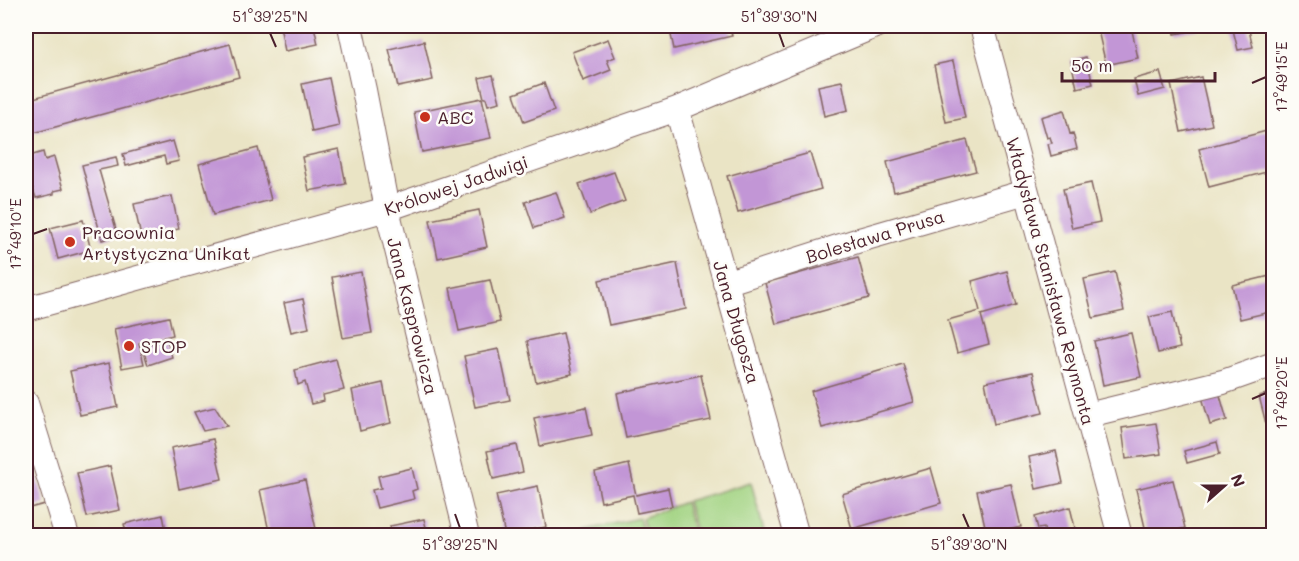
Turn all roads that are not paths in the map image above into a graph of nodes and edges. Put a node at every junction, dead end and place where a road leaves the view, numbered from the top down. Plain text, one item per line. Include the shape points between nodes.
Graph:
1 (350, 26) edge
2 (875, 26) edge
3 (982, 26) edge
4 (677, 109) junction
5 (1026, 192) junction
6 (387, 209) junction
7 (725, 283) junction
8 (26, 309) edge
9 (1274, 364) edge
10 (26, 403) edge
11 (1088, 415) junction
12 (66, 536) edge
13 (467, 536) edge
14 (797, 536) edge
15 (1120, 536) edge

1 - 6 street, Jana Kasprowicza
2 - 4 street, Królowej Jadwigi
3 - 5 street, Władysława Stanisława Reymonta
4 - 6 street, Królowej Jadwigi
4 - 7 street, Jana Długosza
5 - 7 street, Bolesława Prusa
5 - 11 street, Władysława Stanisława Reymonta
6 - 8 street, Królowej Jadwigi
6 - 13 street, Jana Kasprowicza
7 - 14 street, Jana Długosza
9 - 11 street via 1223,382
10 - 12 street
11 - 15 street, Władysława Stanisława Reymonta

